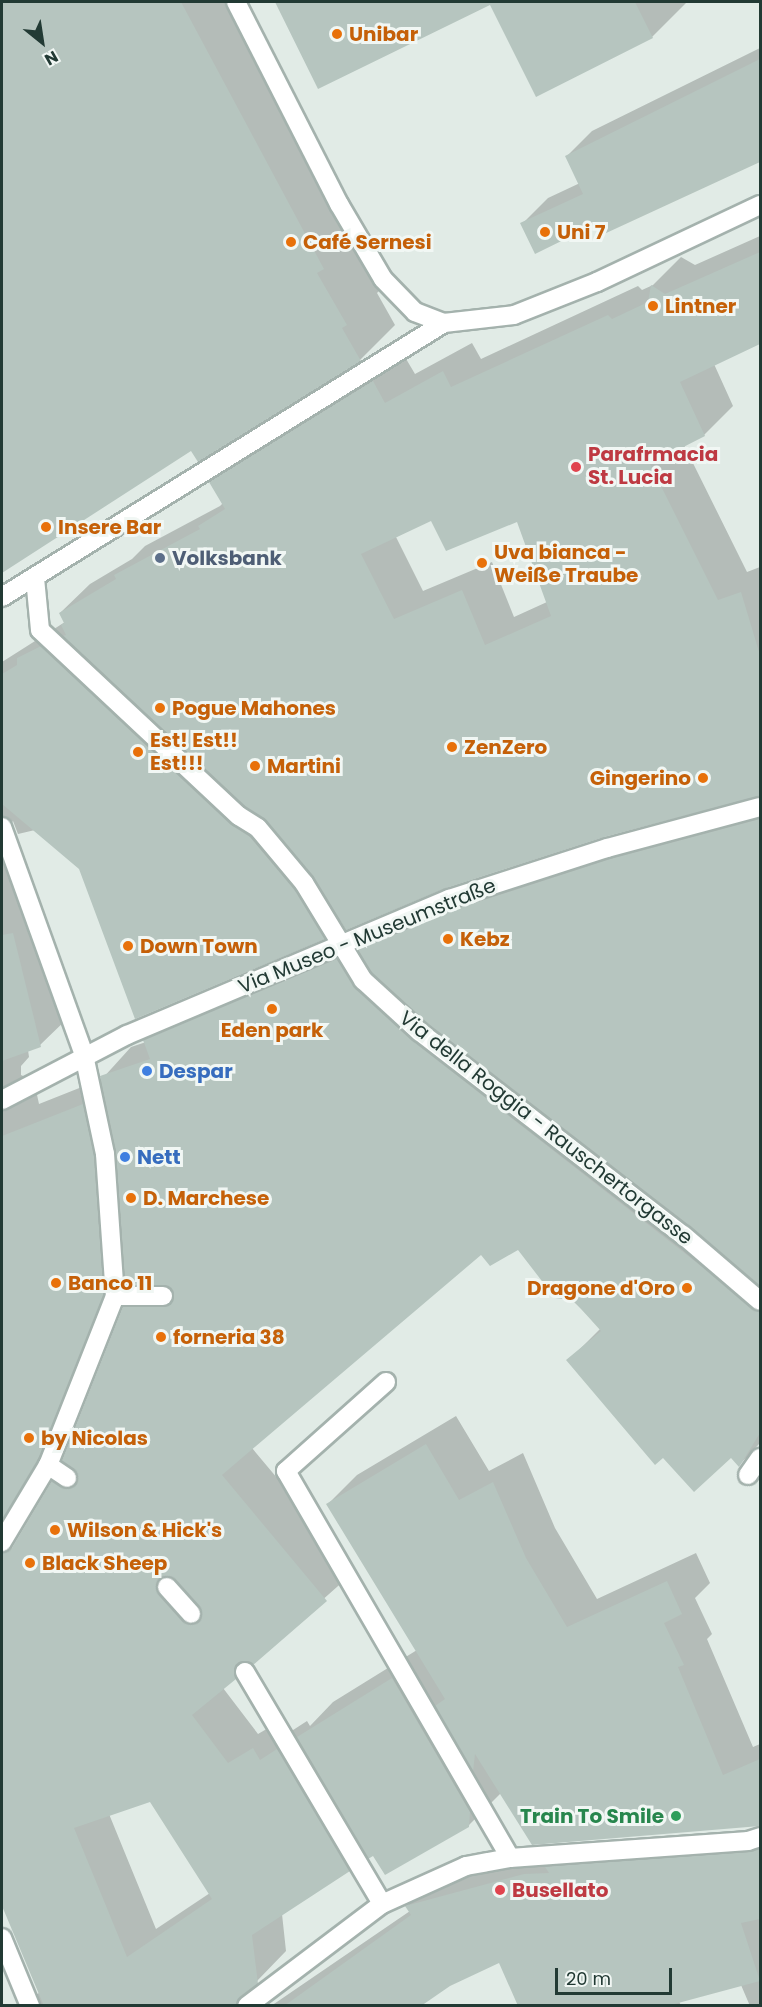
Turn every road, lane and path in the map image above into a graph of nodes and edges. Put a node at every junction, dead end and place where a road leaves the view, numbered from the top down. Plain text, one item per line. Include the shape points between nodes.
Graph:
1 (236, 2) edge
2 (760, 205) edge
3 (444, 323) junction
4 (35, 578) junction
5 (2, 597) edge
6 (760, 807) edge
7 (3, 838) edge
8 (340, 946) junction
9 (84, 1055) junction
10 (2, 1100) edge
11 (115, 1296) junction
12 (163, 1296) dead end
13 (760, 1301) edge
14 (386, 1382) dead end
15 (760, 1458) edge
16 (48, 1465) junction
17 (748, 1475) dead end
18 (67, 1478) dead end
19 (2, 1542) edge
20 (167, 1587) dead end
21 (191, 1614) dead end
22 (245, 1672) dead end
23 (760, 1836) edge
24 (510, 1858) junction
25 (382, 1904) junction
26 (2, 1938) edge
27 (30, 2006) edge
28 (247, 2006) edge

1 - 3 street via 307,144 383,279 414,312
2 - 3 street via 597,282 514,315
3 - 4 street
4 - 5 street
4 - 8 street, Via della Roggia - Rauschertorgasse via 40,630 239,816 258,828 304,883
6 - 8 street, Via Museo - Museumstraße via 608,848 449,898
7 - 9 street
8 - 9 street, Via Museo - Museumstraße
8 - 13 street, Via della Roggia - Rauschertorgasse via 363,980 420,1032 674,1228
9 - 10 street, Via Museo - Museumstraße
9 - 11 street via 105,1154
11 - 12 street
11 - 16 street
14 - 24 street via 285,1471
15 - 17 street
16 - 18 street
16 - 19 street
20 - 21 street
22 - 25 street
23 - 24 street via 748,1841
24 - 25 street via 466,1866
25 - 28 street
26 - 27 street

